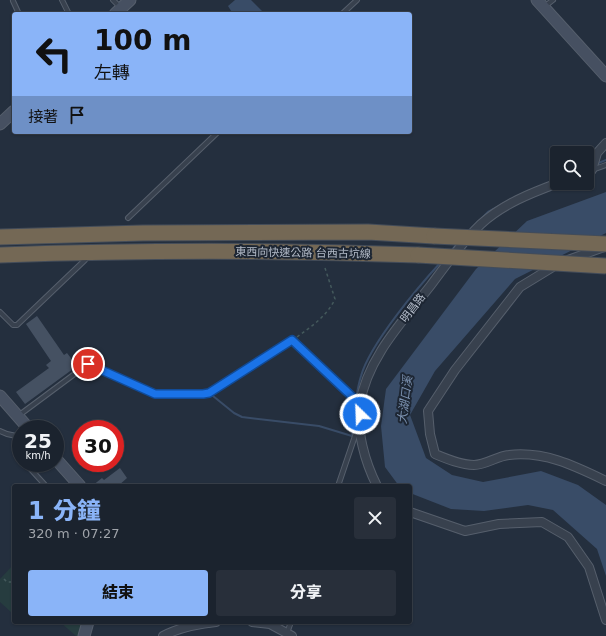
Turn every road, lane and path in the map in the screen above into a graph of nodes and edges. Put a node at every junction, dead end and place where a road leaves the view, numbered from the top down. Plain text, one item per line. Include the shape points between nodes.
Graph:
1 (62, 0) edge
2 (113, 0) edge
3 (130, 0) edge
4 (357, 0) edge
5 (553, 0) edge
6 (12, 1) edge
7 (540, 3) edge
8 (118, 11) edge
9 (18, 12) edge
10 (68, 12) edge
11 (344, 12) edge
12 (606, 76) edge
13 (12, 113) edge
14 (0, 124) edge
15 (216, 134) edge
16 (606, 143) edge
17 (594, 160) edge
18 (606, 165) edge
19 (594, 167) edge
20 (550, 186) edge
21 (128, 218) dead end
22 (0, 237) edge
23 (606, 245) edge
24 (0, 255) edge
25 (85, 260) dead end
26 (606, 266) edge
27 (325, 268) dead end
28 (0, 312) edge
29 (292, 340) junction
30 (0, 396) edge
31 (360, 404) junction
32 (18, 416) junction
33 (22, 420) edge
34 (360, 423) junction
35 (0, 430) edge
36 (12, 435) edge
37 (64, 468) edge
38 (33, 472) edge
39 (606, 481) edge
40 (44, 484) edge
41 (78, 484) edge
42 (339, 484) edge
43 (376, 484) edge
44 (412, 513) edge
45 (4, 579) dead end
46 (12, 582) edge
47 (606, 620) edge
48 (87, 624) edge
49 (198, 624) edge
50 (270, 624) edge
51 (291, 624) edge
52 (290, 635) edge
53 (84, 636) edge
54 (163, 636) edge

1 - 10 lane
2 - 8 lane
3 - 8 street
4 - 11 lane
5 - 7 lane
6 - 9 lane
7 - 12 street
13 - 14 street
15 - 21 lane
16 - 17 street
18 - 19 lane
20 - 31 street, 明昌路 via 522,197 481,224 448,262 380,352 367,377
22 - 23 highway, 東西向快速公路 台西古坑線, bridge via 142,233 360,232
23 - 39 street via 551,267 520,287 455,370 428,411 435,454 451,461 474,465 509,455 545,456 571,464
24 - 26 highway, 東西向快速公路 台西古坑線, bridge via 76,252 290,252 418,255
25 - 28 lane via 17,325 13,325
27 - 29 path via 335,299 332,306 318,322
29 - 31 lane
29 - 32 lane via 209,393 203,394 155,394 88,364
30 - 32 street
31 - 34 street, 明昌路
32 - 33 street
34 - 42 lane
34 - 43 street, 明昌路 via 364,454
35 - 36 lane
37 - 41 street
38 - 40 lane
44 - 47 street via 465,531 498,524 542,522 568,537 589,566
45 - 46 path
48 - 53 street
49 - 54 street
50 - 52 street
51 - 52 lane

